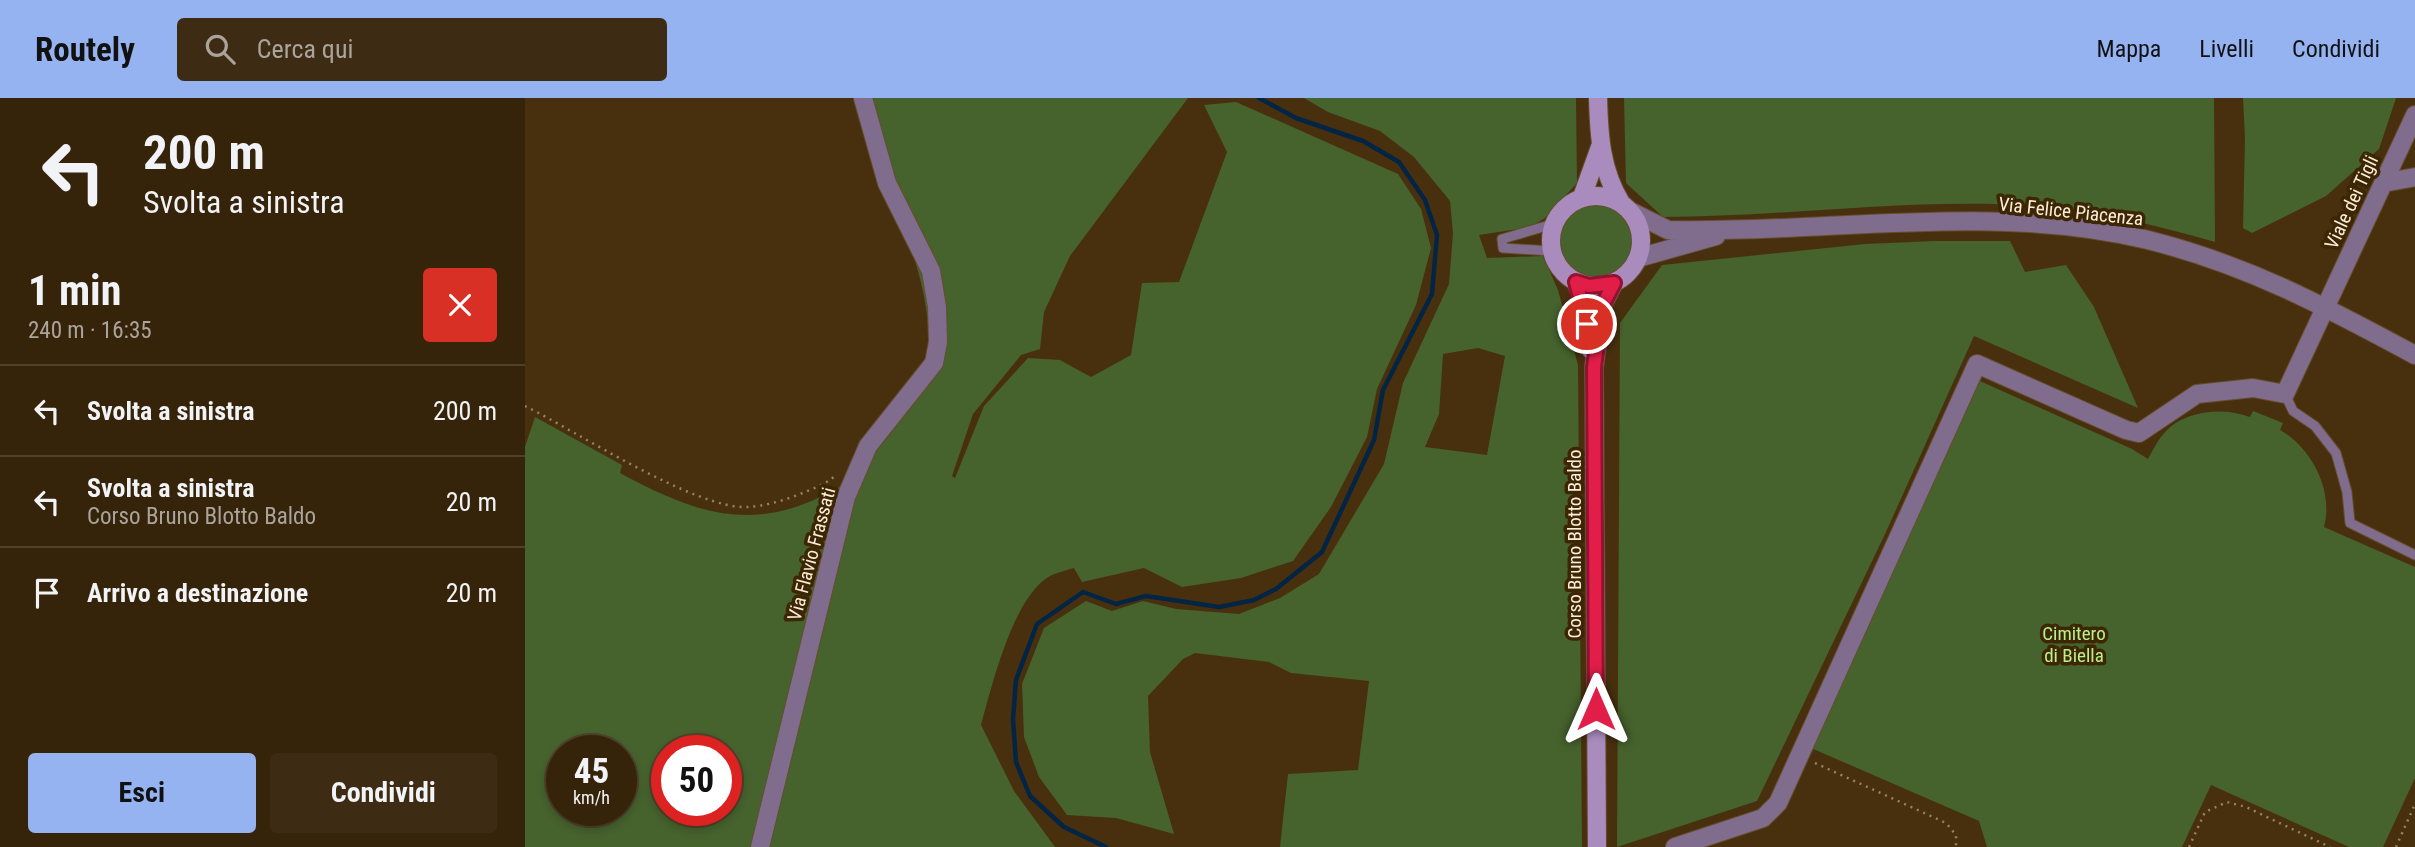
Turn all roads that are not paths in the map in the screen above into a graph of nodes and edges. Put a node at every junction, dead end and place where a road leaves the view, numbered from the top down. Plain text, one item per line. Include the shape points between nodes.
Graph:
1 (863, 98) edge
2 (1598, 98) edge
3 (2415, 115) edge
4 (1600, 148) junction
5 (2415, 177) edge
6 (2383, 183) junction
7 (1582, 197) junction
8 (1626, 208) junction
9 (1553, 224) junction
10 (1739, 229) junction
11 (1551, 251) junction
12 (1638, 258) junction
13 (1576, 282) junction
14 (1614, 283) junction
15 (2326, 308) junction
16 (2415, 355) edge
17 (1594, 367) junction
18 (2285, 394) junction
19 (2415, 555) edge
20 (760, 847) edge
21 (1597, 847) edge
22 (1675, 847) edge

1 - 20 street, Via Flavio Frassati via 887,183 931,271 939,342 934,363 868,446 846,496
2 - 4 main road
3 - 6 street, Viale dei Tigli
4 - 7 main road
4 - 8 main road via 1611,186
5 - 6 street
6 - 15 street, Viale dei Tigli
7 - 8 main road via 1609,197
7 - 9 main road
8 - 10 street, Via Felice Piacenza via 1668,230
8 - 12 main road via 1641,234
9 - 11 main road
9 - 11 lane via 1502,239 1503,248
10 - 12 street, Via Felice Piacenza
10 - 15 street, Via Felice Piacenza via 1985,222 2066,227 2147,240 2244,269
11 - 13 main road via 1565,274
12 - 14 main road
13 - 14 main road via 1589,286
13 - 17 main road, Corso Bruno Blotto Baldo
14 - 17 main road, Corso Bruno Blotto Baldo via 1603,304
15 - 16 street, Via Felice Piacenza
15 - 18 street, Viale dei Tigli
17 - 21 main road, Corso Bruno Blotto Baldo
18 - 19 lane via 2293,411 2315,426 2336,453 2350,523
18 - 22 street via 2252,388 2197,394 2139,433 1977,364 1778,803 1763,818

